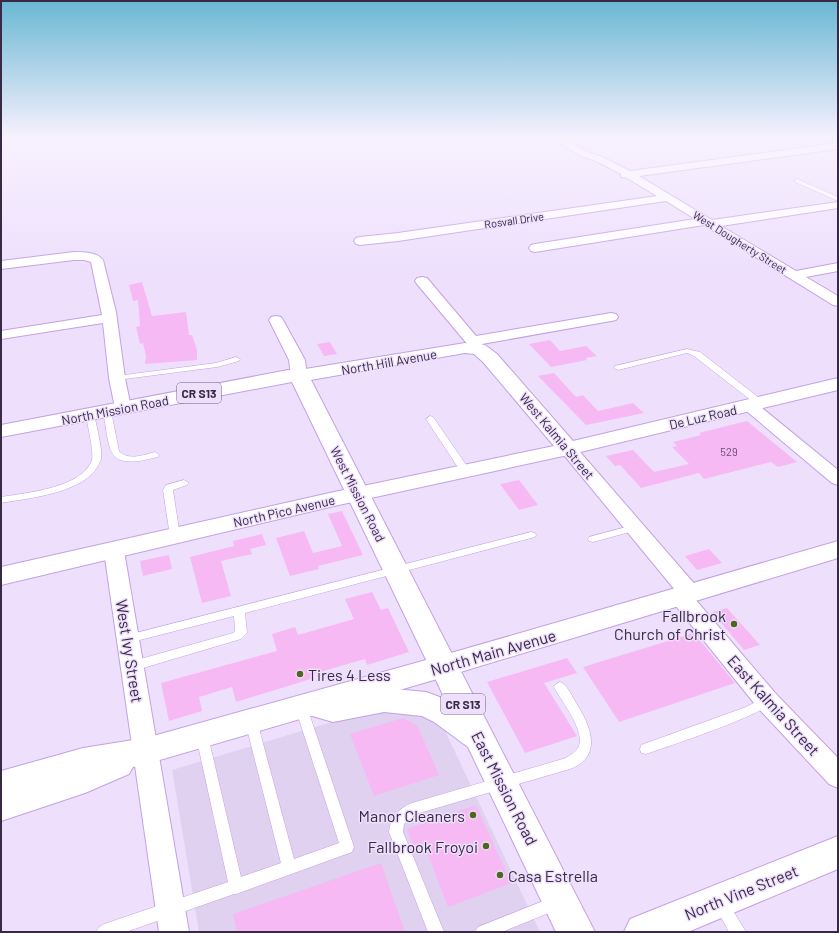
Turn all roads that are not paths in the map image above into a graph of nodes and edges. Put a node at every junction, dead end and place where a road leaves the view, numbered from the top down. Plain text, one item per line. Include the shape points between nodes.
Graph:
1 (637, 182) edge
2 (798, 182) edge
3 (667, 198) junction
4 (838, 199) edge
5 (838, 205) edge
6 (709, 223) junction
7 (360, 240) dead end
8 (535, 248) dead end
9 (1, 265) edge
10 (838, 267) edge
11 (793, 275) junction
12 (422, 281) dead end
13 (838, 302) edge
14 (611, 317) dead end
15 (109, 318) junction
16 (276, 320) dead end
17 (1, 335) edge
18 (476, 345) junction
19 (236, 359) dead end
20 (618, 368) dead end
21 (299, 376) junction
22 (117, 378) junction
23 (838, 384) edge
24 (755, 405) junction
25 (107, 411) junction
26 (430, 419) dead end
27 (1, 431) edge
28 (568, 449) junction
29 (155, 455) dead end
30 (466, 472) junction
31 (838, 479) edge
32 (184, 483) dead end
33 (358, 494) junction
34 (1, 500) edge
35 (634, 528) junction
36 (531, 535) dead end
37 (175, 536) junction
38 (593, 539) dead end
39 (838, 549) edge
40 (114, 551) junction
41 (396, 570) junction
42 (1, 576) edge
43 (685, 594) junction
44 (239, 610) junction
45 (128, 639) junction
46 (133, 666) junction
47 (444, 666) junction
48 (560, 686) dead end
49 (767, 701) junction
50 (307, 705) junction
51 (251, 721) junction
52 (202, 736) junction
53 (482, 743) junction
54 (646, 749) dead end
55 (146, 752) junction
56 (838, 776) edge
57 (502, 782) junction
58 (1, 785) edge
59 (1, 806) edge
60 (838, 852) edge
61 (289, 868) junction
62 (236, 887) junction
63 (718, 900) junction
64 (548, 906) junction
65 (173, 920) edge
66 (104, 932) edge
67 (436, 932) edge
68 (483, 932) edge
69 (576, 932) edge
70 (643, 932) edge
71 (738, 932) edge

1 - 3 street, West Dougherty Street
2 - 4 lane
3 - 6 street, West Dougherty Street
3 - 7 street, Rosvall Drive via 398,237
5 - 6 street
6 - 8 street
6 - 11 street, West Dougherty Street
9 - 15 street via 74,256 97,260
10 - 11 street
11 - 13 street, West Dougherty Street
12 - 18 street, West Kalmia Street
14 - 18 street, North Hill Avenue
15 - 17 street
15 - 22 street
16 - 21 street, West Mission Road via 297,360
18 - 21 main road, North Hill Avenue
18 - 28 main road, West Kalmia Street
19 - 22 lane via 217,365
20 - 24 lane via 688,351 697,354
21 - 25 main road, North Mission Road / CR S13
21 - 33 main road, West Mission Road / CR S13
22 - 25 street
23 - 24 main road, De Luz Road
24 - 28 main road, De Luz Road
24 - 31 street
25 - 27 main road, North Mission Road / CR S13
25 - 29 lane via 118,456 133,459
25 - 34 lane via 96,459 77,481 56,489
26 - 30 lane
28 - 30 main road, North Pico Avenue
28 - 35 street, West Kalmia Street
30 - 33 main road, North Pico Avenue
32 - 37 lane via 168,490
33 - 37 main road, North Pico Avenue
33 - 41 main road, West Mission Road / CR S13
35 - 38 lane
35 - 43 street, West Kalmia Street
36 - 41 lane
37 - 40 main road, North Pico Avenue
39 - 43 main road, North Main Avenue
40 - 42 main road, North Pico Avenue
40 - 45 street, West Ivy Street
41 - 44 lane
41 - 47 main road, West Mission Road / CR S13
43 - 47 main road, North Main Avenue
43 - 49 street, East Kalmia Street
44 - 45 lane
44 - 46 lane via 241,633 237,636
45 - 46 street, West Ivy Street
46 - 55 street, West Ivy Street
47 - 50 main road, North Main Avenue
47 - 53 main road, East Mission Road / CR S13
48 - 57 lane via 585,732 585,747 570,763
49 - 54 lane via 750,711
49 - 56 street, East Kalmia Street
50 - 51 main road, North Main Avenue
50 - 53 main road via 333,710 384,700 426,704 446,713
50 - 61 lane via 347,847
51 - 52 main road, North Main Avenue
51 - 61 lane
52 - 55 main road, North Main Avenue
52 - 62 lane
53 - 57 main road, East Mission Road / CR S13
55 - 58 main road, North Main Avenue via 83,762
55 - 59 main road, North Main Avenue via 74,783
55 - 65 street, West Ivy Street
57 - 64 main road, East Mission Road / CR S13
57 - 67 lane via 412,809 399,818 396,832
60 - 63 main road, North Vine Street
61 - 62 lane
62 - 65 lane
63 - 70 main road, North Vine Street
63 - 71 lane
64 - 68 lane
64 - 69 main road, East Mission Road / CR S13
65 - 66 lane

